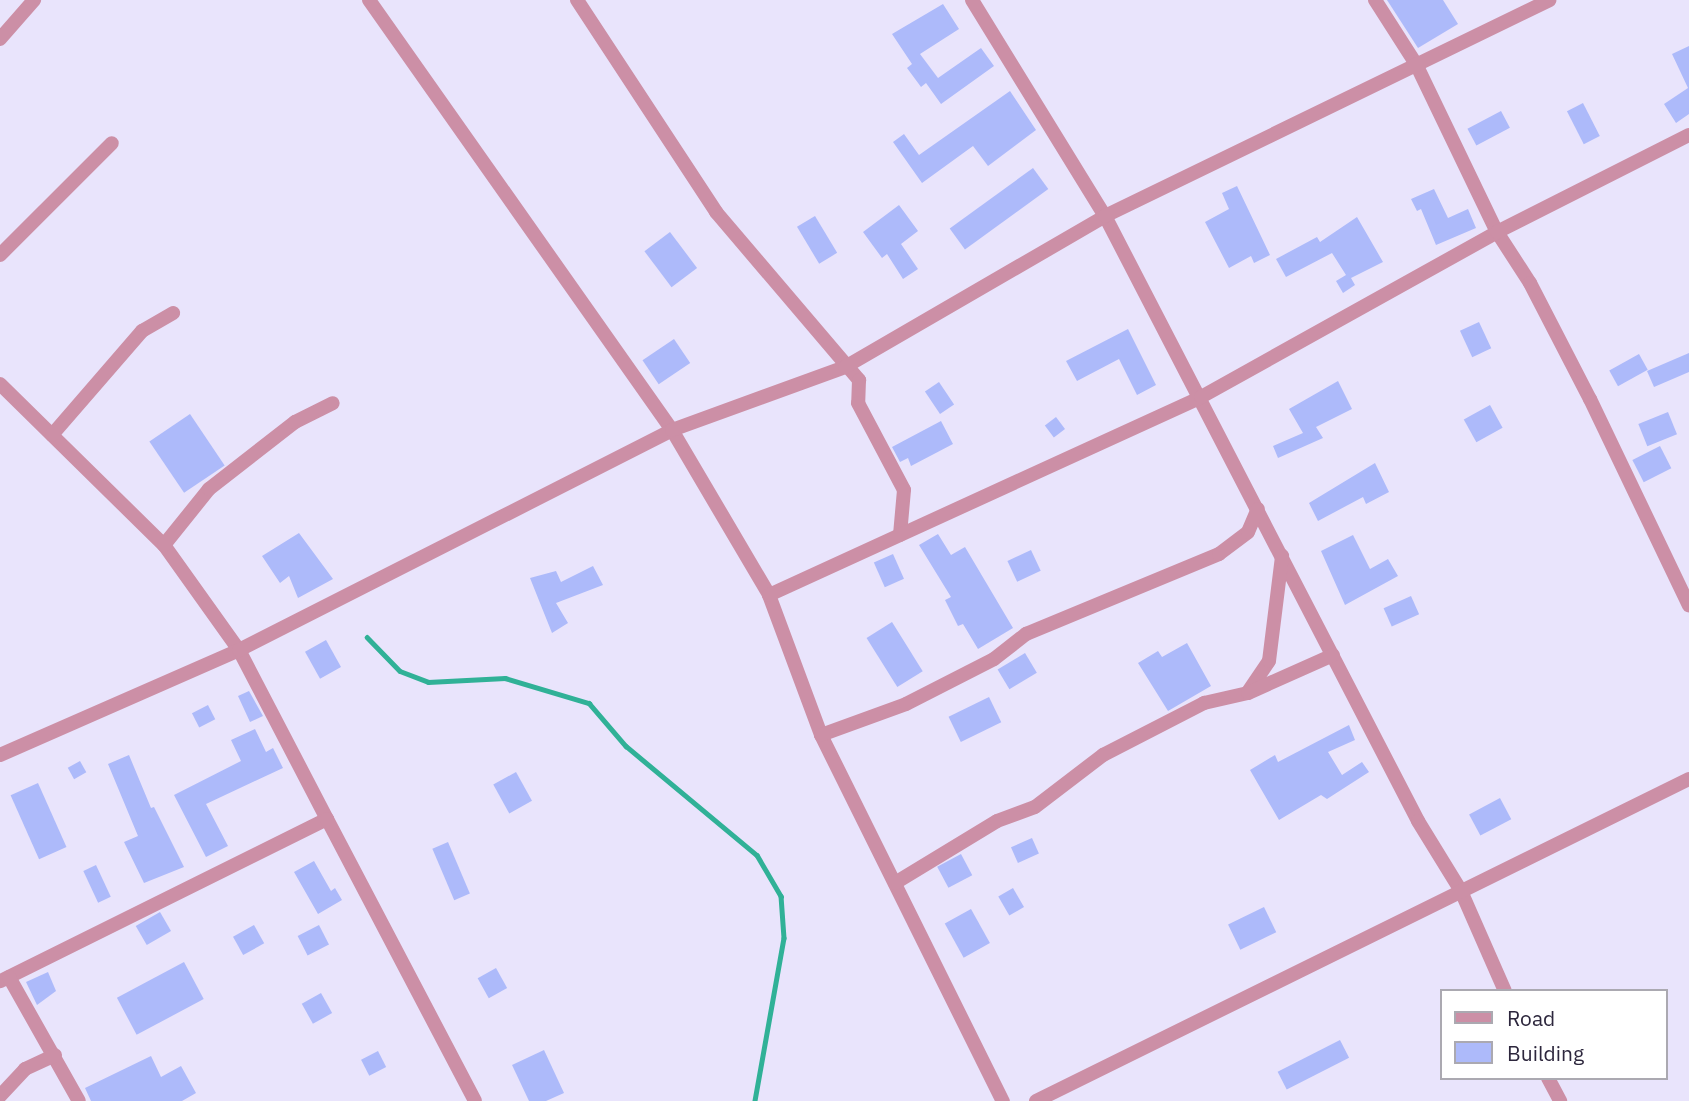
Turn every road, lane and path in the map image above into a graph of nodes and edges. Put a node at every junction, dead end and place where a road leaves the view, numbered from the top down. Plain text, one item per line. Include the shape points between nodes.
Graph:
1 (34, 0) edge
2 (369, 0) edge
3 (578, 0) edge
4 (972, 0) edge
5 (1375, 0) edge
6 (1549, 0) edge
7 (0, 40) edge
8 (1416, 64) junction
9 (1689, 135) edge
10 (112, 144) dead end
11 (1105, 216) junction
12 (1497, 232) junction
13 (0, 255) edge
14 (173, 313) dead end
15 (845, 367) junction
16 (0, 384) edge
17 (1201, 397) junction
18 (332, 403) dead end
19 (672, 430) junction
20 (52, 436) junction
21 (1258, 509) junction
22 (900, 535) junction
23 (164, 545) junction
24 (1282, 556) junction
25 (769, 595) junction
26 (1689, 606) edge
27 (239, 649) junction
28 (1333, 655) junction
29 (1248, 693) junction
30 (821, 735) junction
31 (0, 755) edge
32 (1689, 779) edge
33 (327, 819) junction
34 (895, 883) junction
35 (1461, 891) junction
36 (4, 979) edge
37 (1503, 989) edge
38 (55, 1055) junction
39 (1549, 1080) edge
40 (0, 1096) edge
41 (79, 1101) edge
42 (475, 1101) edge
43 (1003, 1101) edge
44 (1036, 1101) edge
45 (1560, 1101) edge

1 - 7 street
2 - 19 street
3 - 15 street via 716,212
4 - 11 street
5 - 8 street
6 - 8 street
8 - 11 street
8 - 12 street
9 - 12 street
10 - 13 street
11 - 15 street
11 - 17 street
12 - 17 street
12 - 26 street via 1530,283 1590,399
14 - 20 street via 142,331
15 - 19 street
15 - 22 street via 859,380 858,403 880,450 900,477 904,490
16 - 20 street
17 - 21 street
17 - 22 street
18 - 23 street via 295,422 209,489
19 - 25 street
19 - 27 street
20 - 23 street
21 - 24 street
21 - 30 street via 1248,531 1219,554 1026,635 994,659 906,704
22 - 25 street
23 - 27 street
24 - 28 street
24 - 29 street via 1269,661
25 - 30 street
27 - 31 street
27 - 33 street
28 - 29 street
28 - 35 street via 1418,821
29 - 34 street via 1204,702 1103,755 1035,807 997,821
30 - 34 street
32 - 35 street
33 - 36 street
33 - 42 street
34 - 43 street
35 - 37 street
35 - 44 street
36 - 38 street
38 - 40 street via 24,1069
38 - 41 street
39 - 45 street

